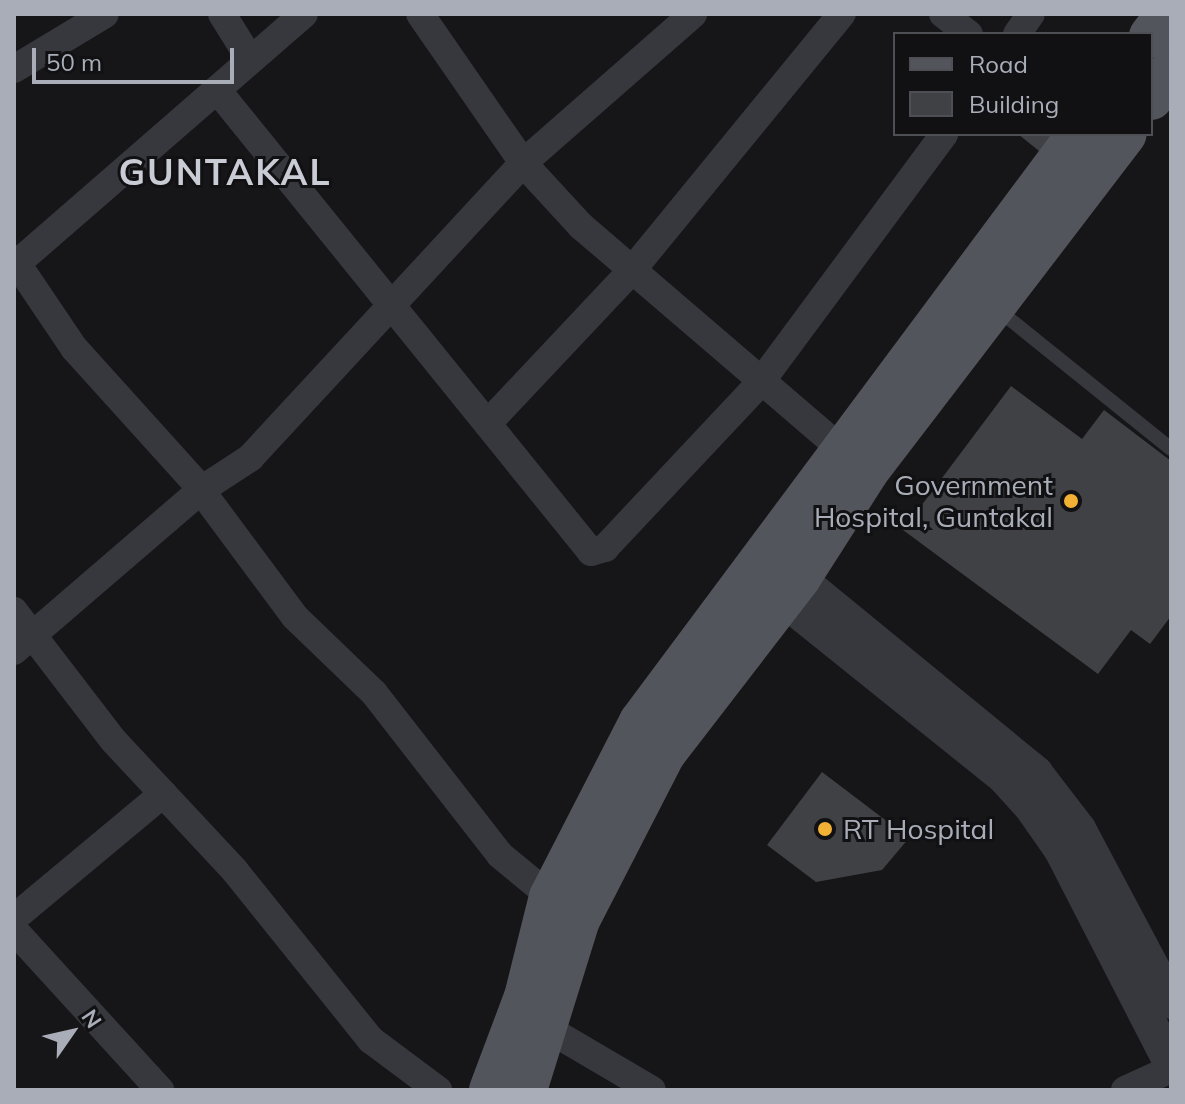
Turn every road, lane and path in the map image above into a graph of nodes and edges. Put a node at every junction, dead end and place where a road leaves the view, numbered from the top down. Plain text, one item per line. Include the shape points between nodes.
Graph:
1 (105, 14) edge
2 (222, 14) edge
3 (304, 14) edge
4 (420, 14) edge
5 (693, 14) edge
6 (842, 14) edge
7 (943, 14) edge
8 (1031, 14) edge
9 (1168, 14) edge
10 (966, 32) edge
11 (1018, 32) edge
12 (1153, 33) edge
13 (250, 59) junction
14 (14, 69) edge
15 (1171, 71) edge
16 (218, 91) junction
17 (1153, 95) edge
18 (943, 136) edge
19 (1108, 136) edge
20 (523, 163) junction
21 (15, 263) edge
22 (633, 269) junction
23 (393, 305) junction
24 (994, 306) junction
25 (760, 383) junction
26 (489, 422) junction
27 (1171, 449) edge
28 (854, 460) junction
29 (201, 490) junction
30 (774, 575) junction
31 (14, 611) edge
32 (24, 644) edge
33 (163, 794) junction
34 (564, 908) junction
35 (14, 918) edge
36 (14, 930) edge
37 (1171, 1002) edge
38 (533, 1020) junction
39 (1171, 1066) edge
40 (160, 1090) edge
41 (438, 1090) edge
42 (491, 1090) edge
43 (525, 1090) edge
44 (652, 1090) edge
45 (1125, 1090) edge

1 - 14 street
2 - 13 street
3 - 13 street
4 - 20 street
5 - 20 street
6 - 22 street
7 - 10 street
8 - 11 street
9 - 12 main road
13 - 16 street
15 - 17 main road
16 - 21 street
16 - 23 street
18 - 25 street
19 - 24 main road
19 - 28 main road
20 - 22 street
20 - 23 street
21 - 29 street via 74,348
22 - 25 street
22 - 26 street
23 - 26 street
23 - 29 street via 250,458
24 - 27 lane
24 - 28 main road
25 - 26 street via 598,552 583,547
25 - 28 street
28 - 30 main road
29 - 32 street
29 - 34 street via 295,617 374,693 500,855
30 - 34 main road
30 - 37 street via 1036,773 1079,829
30 - 39 street via 1004,777 1031,807 1061,850
31 - 32 street
32 - 33 street
33 - 35 street
33 - 41 street via 371,1040
34 - 38 main road
36 - 40 street
38 - 42 main road
38 - 43 main road
38 - 44 street
39 - 45 street

